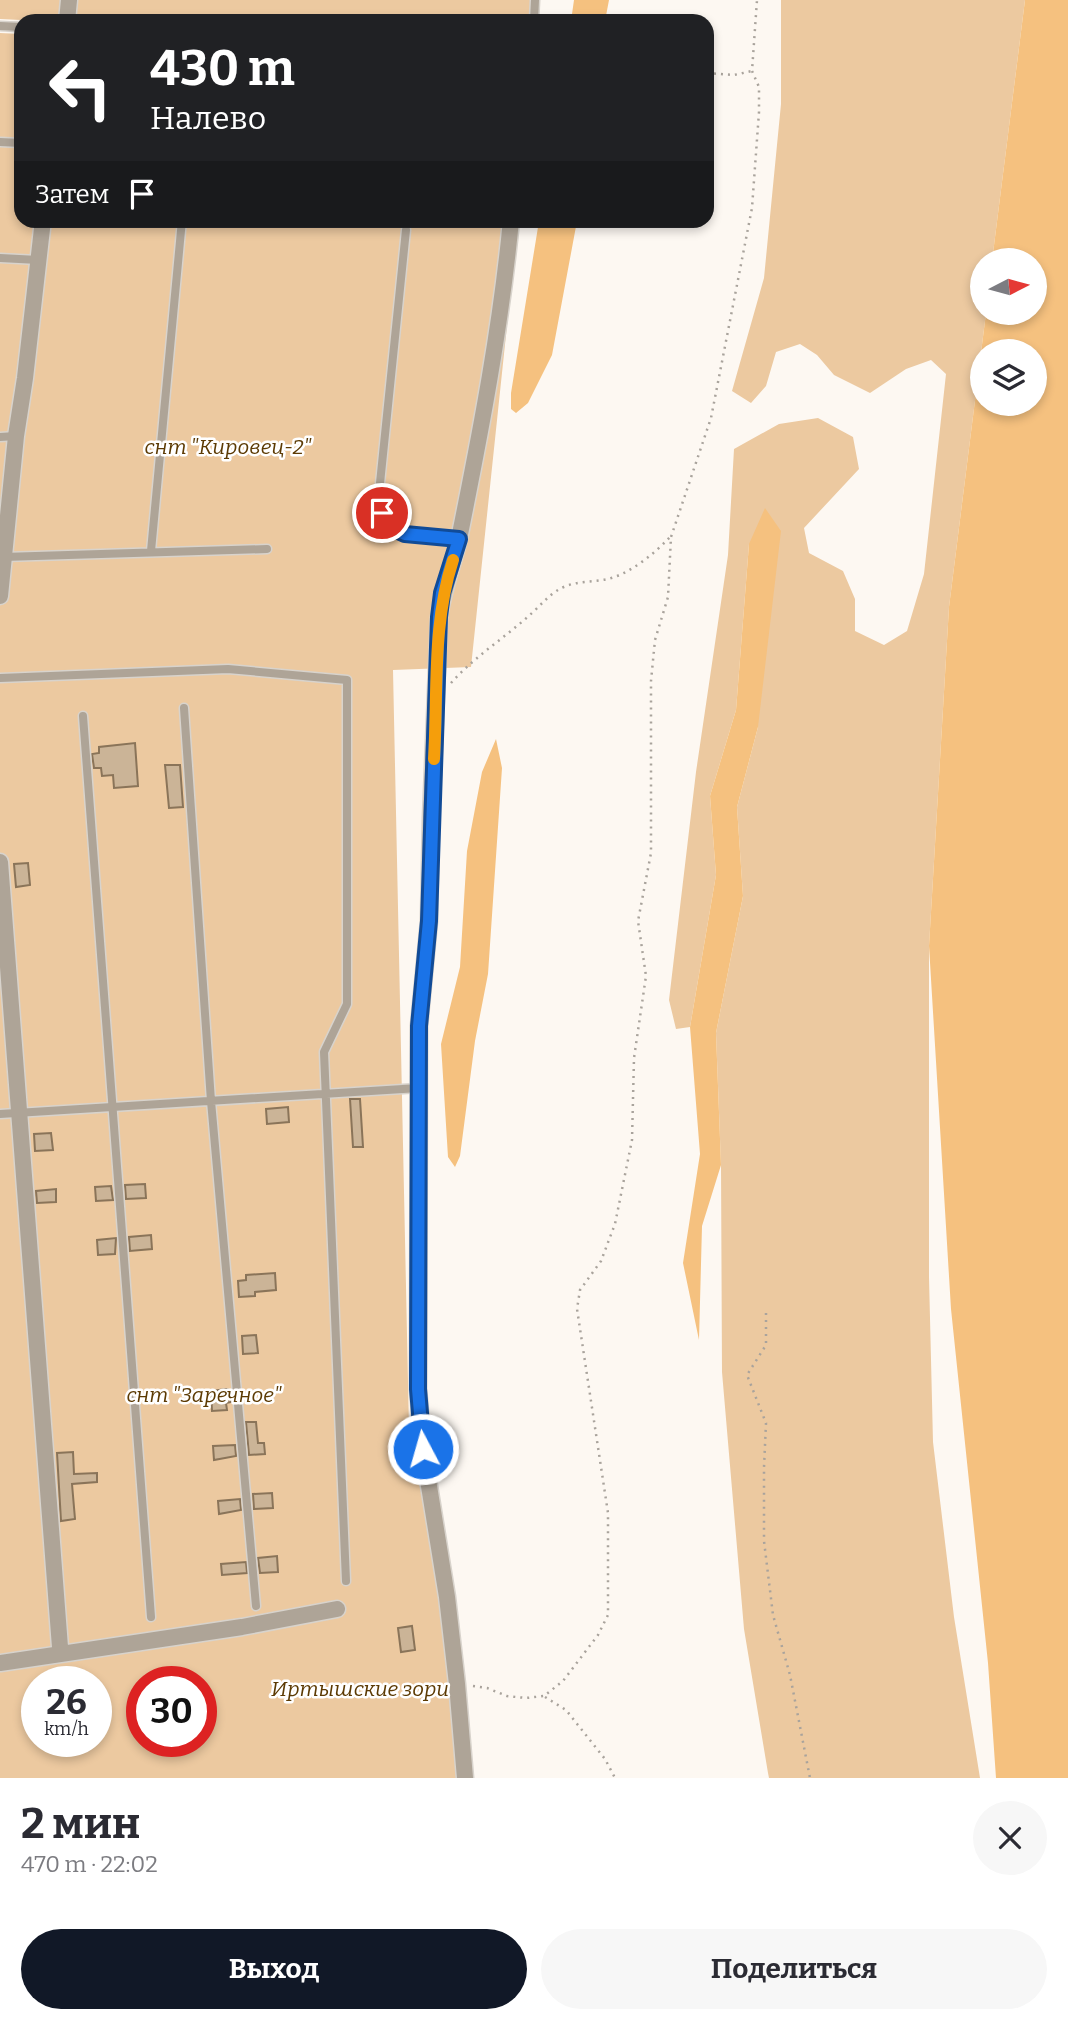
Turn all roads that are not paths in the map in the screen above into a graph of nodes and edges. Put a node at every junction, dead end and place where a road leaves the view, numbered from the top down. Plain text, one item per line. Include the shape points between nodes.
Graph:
1 (42, 228) edge
2 (181, 228) edge
3 (510, 228) edge
4 (406, 230) dead end
5 (0, 258) edge
6 (38, 260) junction
7 (8, 436) edge
8 (459, 539) junction
9 (267, 549) dead end
10 (150, 551) junction
11 (2, 557) edge
12 (0, 596) edge
13 (0, 678) edge
14 (184, 708) dead end
15 (83, 716) dead end
16 (0, 862) edge
17 (419, 1088) junction
18 (327, 1093) junction
19 (211, 1101) junction
20 (113, 1107) junction
21 (19, 1112) junction
22 (0, 1114) edge
23 (346, 1581) dead end
24 (256, 1606) dead end
25 (337, 1609) dead end
26 (151, 1617) dead end
27 (60, 1647) dead end
28 (0, 1663) edge
29 (465, 1778) edge

1 - 6 street
2 - 10 lane
3 - 8 street via 500,322
4 - 8 lane via 379,493 382,513 390,527 405,534
5 - 6 lane
6 - 7 street via 25,378
7 - 11 street
8 - 17 street via 439,617
9 - 10 lane
10 - 11 lane
11 - 12 street
13 - 18 lane via 229,669 347,680 347,1004 324,1052
14 - 19 lane
15 - 20 lane
16 - 21 street
17 - 18 lane
17 - 29 street via 420,1419 447,1597
18 - 19 lane
18 - 23 lane
19 - 20 lane
19 - 24 lane
20 - 21 lane
20 - 26 lane
21 - 22 lane
21 - 27 street
25 - 28 street

